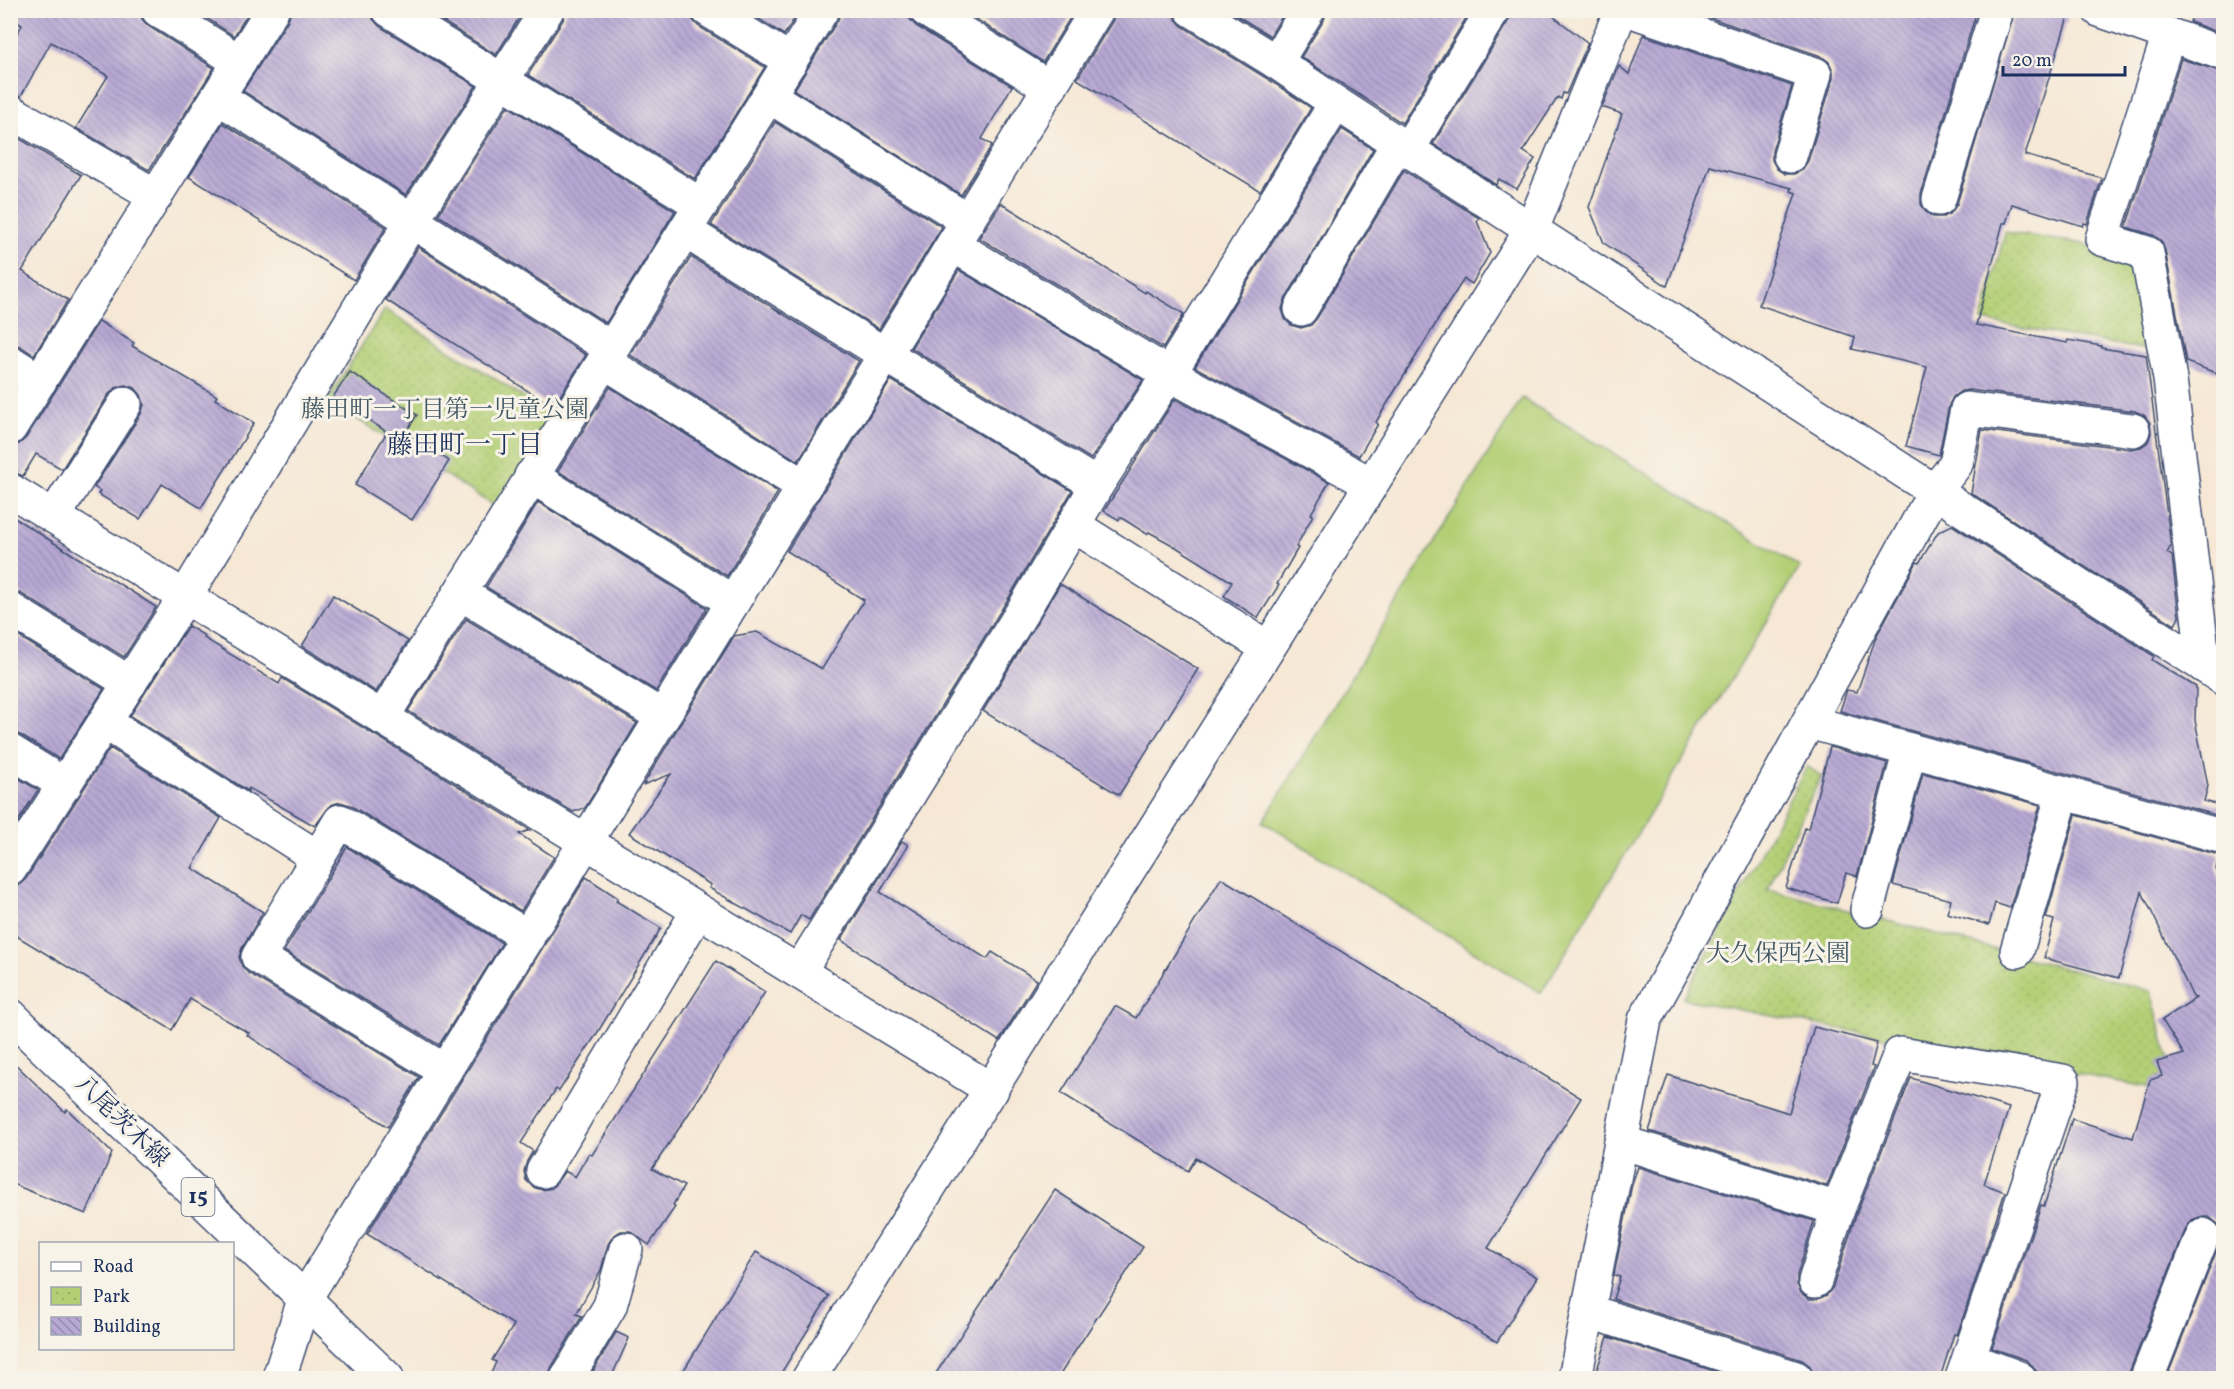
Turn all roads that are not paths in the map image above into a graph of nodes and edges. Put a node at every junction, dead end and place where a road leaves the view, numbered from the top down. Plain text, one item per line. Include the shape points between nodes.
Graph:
1 (158, 10) edge
2 (272, 10) edge
3 (389, 10) edge
4 (547, 10) edge
5 (708, 10) edge
6 (822, 10) edge
7 (926, 10) edge
8 (1097, 10) edge
9 (1192, 10) edge
10 (1308, 10) edge
11 (1493, 10) edge
12 (1621, 10) edge
13 (1629, 10) edge
14 (1997, 10) edge
15 (2099, 10) edge
16 (2169, 35) junction
17 (2223, 54) edge
18 (791, 61) junction
19 (240, 62) junction
20 (1276, 62) junction
21 (501, 81) junction
22 (1050, 88) junction
23 (769, 96) junction
24 (218, 97) junction
25 (1336, 103) junction
26 (10, 111) edge
27 (1403, 146) junction
28 (1790, 156) dead end
29 (156, 196) junction
30 (1939, 199) dead end
31 (693, 218) junction
32 (411, 222) junction
33 (1532, 229) junction
34 (961, 233) junction
35 (1301, 309) dead end
36 (608, 355) junction
37 (885, 355) junction
38 (10, 362) edge
39 (1169, 374) junction
40 (40, 381) junction
41 (125, 404) dead end
42 (10, 428) edge
43 (2133, 430) dead end
44 (531, 477) junction
45 (1097, 484) junction
46 (1371, 484) junction
47 (805, 487) junction
48 (10, 490) edge
49 (1935, 491) junction
50 (54, 516) junction
51 (1073, 525) junction
52 (460, 593) junction
53 (185, 597) junction
54 (733, 602) junction
55 (10, 609) edge
56 (1268, 648) junction
57 (2218, 676) edge
58 (130, 683) junction
59 (382, 717) junction
60 (663, 717) junction
61 (1809, 722) junction
62 (106, 723) junction
63 (1910, 750) junction
64 (10, 751) edge
65 (64, 785) junction
66 (2063, 793) junction
67 (2223, 837) edge
68 (586, 842) junction
69 (317, 857) junction
70 (10, 869) edge
71 (1867, 910) dead end
72 (698, 911) junction
73 (528, 937) junction
74 (2017, 951) dead end
75 (799, 972) junction
76 (10, 1015) edge
77 (445, 1071) junction
78 (992, 1090) junction
79 (1621, 1142) junction
80 (543, 1171) dead end
81 (1838, 1209) junction
82 (2203, 1235) dead end
83 (626, 1249) dead end
84 (1815, 1281) dead end
85 (304, 1300) junction
86 (1588, 1311) junction
87 (1966, 1369) edge
88 (1783, 1376) edge
89 (279, 1378) edge
90 (387, 1378) edge
91 (567, 1378) edge
92 (809, 1378) edge
93 (1575, 1378) edge
94 (2019, 1378) edge
95 (2147, 1378) edge

1 - 19 street
2 - 19 street
3 - 21 street
4 - 21 street
5 - 18 street
6 - 18 street
7 - 22 street
8 - 22 street
9 - 20 street
10 - 20 street
11 - 27 street
12 - 33 street
13 - 28 street via 1815,74
14 - 30 street
15 - 16 street
16 - 17 street
16 - 57 street via 2102,238 2147,253
18 - 23 street
19 - 24 street
20 - 25 street
21 - 31 street
21 - 32 street
22 - 34 street
23 - 31 street
23 - 34 street
24 - 29 street
24 - 32 street
25 - 27 street
25 - 39 street
26 - 29 street
27 - 33 street
27 - 35 street
29 - 40 street
31 - 36 street
31 - 37 street
32 - 36 street
32 - 53 street
33 - 46 street
33 - 49 street
34 - 37 street
34 - 39 street
36 - 44 street
36 - 47 street
37 - 45 street
37 - 47 street
38 - 40 street
39 - 45 street
39 - 46 street
40 - 42 street
41 - 50 street
43 - 49 street via 1967,409 1956,464
44 - 52 street
44 - 54 street
45 - 51 street
46 - 56 street
47 - 54 street
48 - 50 street
49 - 57 street
49 - 61 street
50 - 53 street
51 - 56 street
51 - 75 street
52 - 59 street
52 - 60 street
53 - 58 street
53 - 59 street
54 - 60 street
55 - 58 street
56 - 78 street
58 - 62 street
59 - 68 street
60 - 68 street
61 - 63 street
61 - 79 street via 1645,1020
62 - 65 street
62 - 69 street
63 - 66 street
63 - 71 street
64 - 65 street
65 - 70 street
66 - 67 street
66 - 74 street
68 - 72 street
68 - 73 street
69 - 73 street via 340,820
69 - 77 street via 258,957
72 - 75 street
72 - 80 street
73 - 77 street
75 - 78 street
76 - 85 street, 八尾茨木線 / 15
77 - 85 street
78 - 92 street
79 - 81 street
79 - 86 street
81 - 84 street
81 - 87 street via 1900,1054 2063,1081
82 - 95 street
83 - 91 street via 610,1306
85 - 89 street
85 - 90 street, 八尾茨木線 / 15
86 - 88 street
86 - 93 street
87 - 94 street

